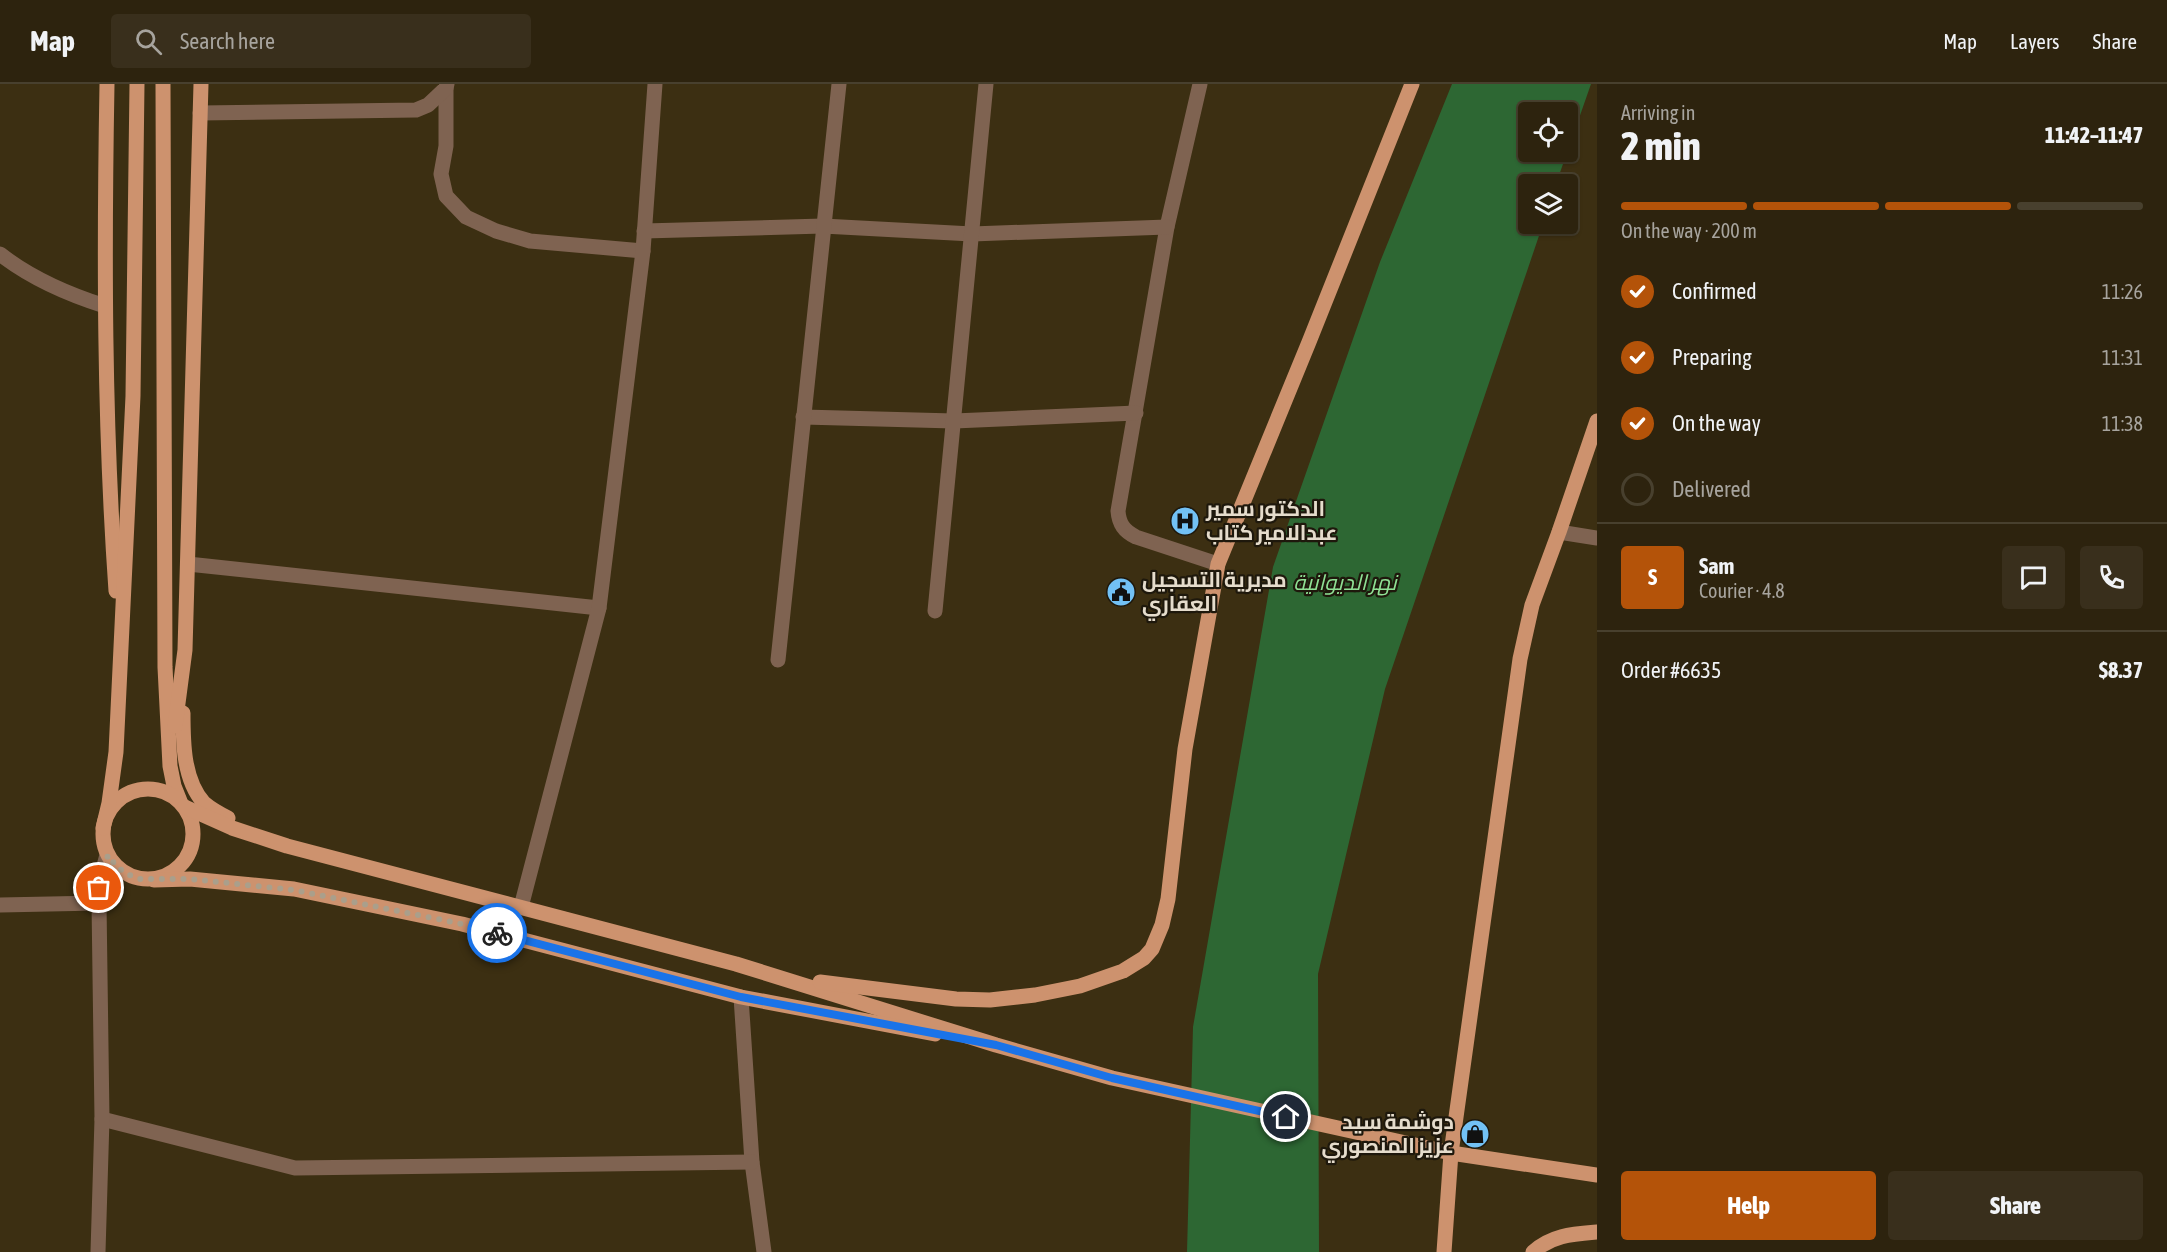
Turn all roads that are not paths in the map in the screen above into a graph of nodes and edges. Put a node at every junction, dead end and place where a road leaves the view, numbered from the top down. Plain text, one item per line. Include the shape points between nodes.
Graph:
1 (107, 84) edge
2 (137, 84) edge
3 (163, 84) edge
4 (201, 84) edge
5 (655, 84) edge
6 (838, 84) edge
7 (987, 84) edge
8 (1200, 84) edge
9 (1412, 84) edge
10 (447, 86) edge
11 (200, 113) junction
12 (823, 226) junction
13 (1167, 227) junction
14 (644, 231) junction
15 (972, 234) junction
16 (643, 251) junction
17 (0, 254) edge
18 (105, 306) junction
19 (1136, 413) junction
20 (803, 417) junction
21 (954, 421) junction
22 (1597, 421) edge
23 (1559, 532) junction
24 (1597, 538) edge
25 (188, 564) junction
26 (1218, 564) junction
27 (599, 608) junction
28 (935, 611) dead end
29 (185, 651) junction
30 (778, 660) dead end
31 (120, 668) junction
32 (169, 756) junction
33 (182, 804) junction
34 (103, 828) junction
35 (259, 837) junction
36 (108, 855) junction
37 (154, 880) junction
38 (99, 903) junction
39 (0, 905) edge
40 (521, 907) junction
41 (780, 977) junction
42 (741, 997) junction
43 (996, 1045) junction
44 (102, 1119) junction
45 (1451, 1153) junction
46 (752, 1162) junction
47 (1597, 1176) edge
48 (1597, 1232) edge
49 (98, 1252) edge
50 (764, 1252) edge
51 (1444, 1252) edge
52 (1533, 1252) edge

1 - 18 main road
2 - 31 main road via 133,396
3 - 32 main road via 165,667
4 - 11 main road
5 - 14 street
6 - 12 street
7 - 15 street
8 - 13 street
9 - 26 main road
10 - 11 street via 428,105 416,110
10 - 16 street via 446,146 441,174 446,196 466,217 530,241
11 - 25 main road
12 - 14 street
12 - 15 street
12 - 20 street
13 - 15 street
13 - 19 street
14 - 16 street
15 - 21 street
16 - 27 street
17 - 18 street via 56,288
18 - 31 main road via 107,442
19 - 21 street
19 - 26 street via 1119,521 1136,537
20 - 21 street
20 - 30 street
21 - 28 street
22 - 23 main road
23 - 24 street
23 - 45 main road via 1532,604 1520,659
25 - 27 street
25 - 29 main road
26 - 41 main road via 1185,749 1168,899 1162,925 1144,958 1123,971 1080,986 990,1000
27 - 40 street
29 - 32 main road
29 - 35 main road via 183,741 195,788 214,810
31 - 34 main road via 116,753
32 - 33 main road via 174,786
33 - 34 main road via 168,793 140,789 115,803
33 - 35 main road
33 - 37 main road via 194,827 189,856 180,868
34 - 36 main road
35 - 40 main road
36 - 37 main road via 127,874
36 - 38 street via 101,876
37 - 42 main road via 201,880 294,890 462,924
38 - 39 street
38 - 44 street
40 - 41 main road
41 - 43 main road
42 - 43 main road
42 - 46 street
43 - 45 main road via 1112,1078
44 - 46 street via 295,1168
44 - 49 street
45 - 47 main road
45 - 51 main road
46 - 50 street
48 - 52 main road via 1544,1242

